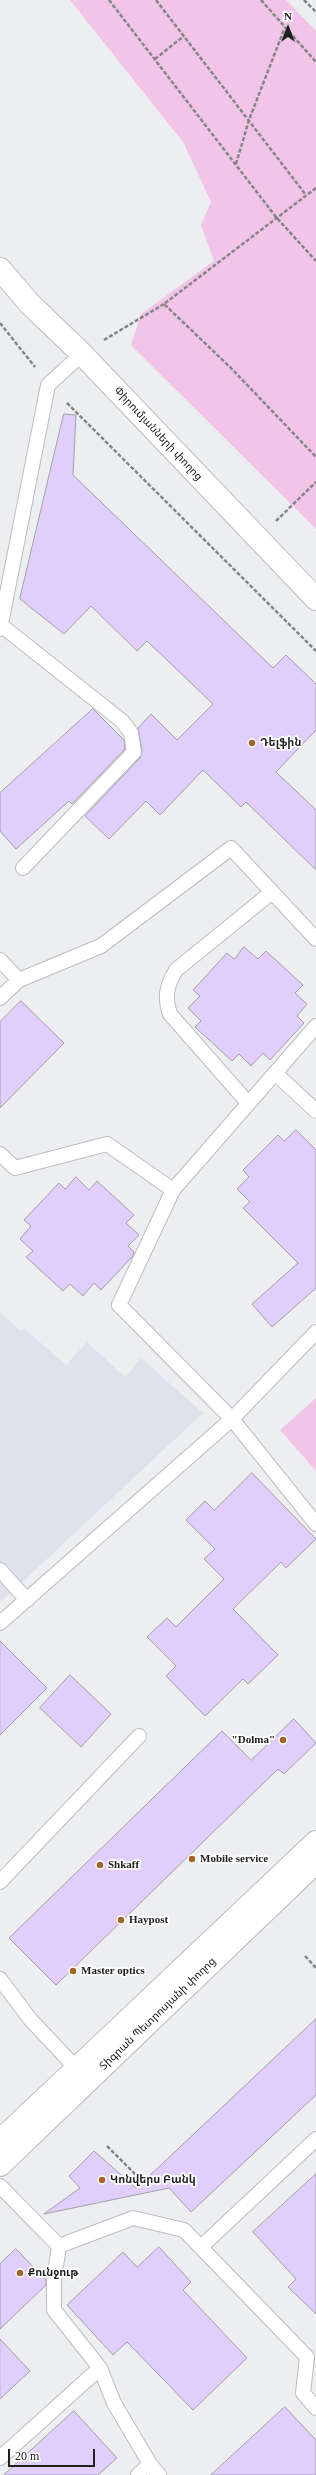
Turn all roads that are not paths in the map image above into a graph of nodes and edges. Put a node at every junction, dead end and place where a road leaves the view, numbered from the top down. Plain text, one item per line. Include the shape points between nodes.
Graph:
1 (0, 268) edge
2 (82, 354) junction
3 (316, 599) edge
4 (1, 628) edge
5 (23, 868) dead end
6 (272, 892) junction
7 (316, 939) edge
8 (0, 960) edge
9 (19, 980) junction
10 (0, 998) edge
11 (316, 1026) edge
12 (275, 1073) junction
13 (248, 1103) junction
14 (316, 1111) edge
15 (0, 1154) edge
16 (173, 1190) junction
17 (316, 1332) edge
18 (232, 1419) junction
19 (316, 1524) edge
20 (0, 1570) edge
21 (27, 1600) junction
22 (0, 1623) edge
23 (139, 1736) dead end
24 (316, 1842) edge
25 (316, 1862) edge
26 (0, 1882) edge
27 (0, 1979) edge
28 (77, 2069) junction
29 (316, 2139) edge
30 (0, 2141) edge
31 (0, 2165) edge
32 (0, 2186) edge
33 (58, 2246) junction
34 (201, 2247) junction
35 (312, 2353) edge
36 (100, 2368) junction
37 (316, 2408) edge
38 (0, 2458) edge
39 (150, 2464) junction
40 (138, 2475) edge
41 (159, 2475) edge

1 - 2 main road, Փիրումյանների փողոց via 30,304
2 - 3 main road, Փիրումյանների փողոց
2 - 4 lane via 48,385
4 - 5 lane via 122,722 131,733 134,752
6 - 7 lane
6 - 9 lane via 232,848 101,946
6 - 13 lane via 176,970 168,983 165,1001 170,1014
8 - 9 lane
9 - 10 lane
11 - 12 lane
12 - 13 lane
12 - 14 lane
13 - 16 lane
15 - 16 lane via 15,1168 107,1144
16 - 18 lane via 119,1305
17 - 18 lane
18 - 19 lane
18 - 21 lane
20 - 21 lane
21 - 22 lane
23 - 26 lane
24 - 28 main road, Տիգրան Պետրոսյանի փողոց
25 - 31 main road, Տիգրան Պետրոսյանի փողոց
27 - 28 lane via 30,2019
28 - 30 main road, Տիգրան Պետրոսյանի փողոց
29 - 34 lane
32 - 33 lane
33 - 34 lane via 133,2218 184,2230
33 - 36 lane via 54,2310
34 - 35 lane
35 - 37 lane via 303,2393
36 - 38 lane
36 - 39 lane via 114,2403
39 - 40 lane
39 - 41 lane

